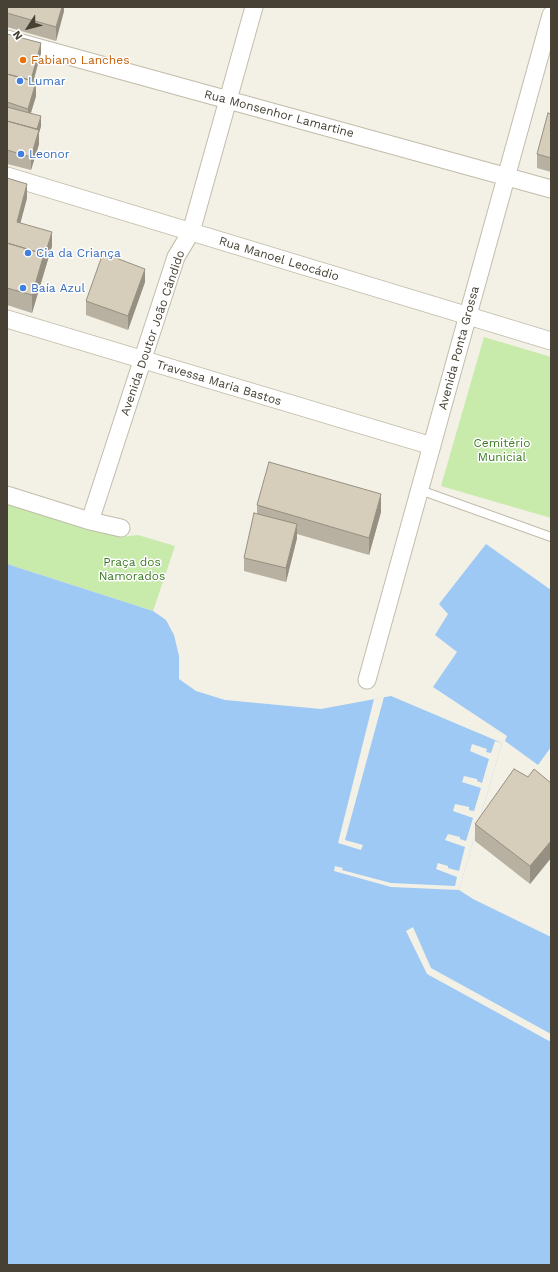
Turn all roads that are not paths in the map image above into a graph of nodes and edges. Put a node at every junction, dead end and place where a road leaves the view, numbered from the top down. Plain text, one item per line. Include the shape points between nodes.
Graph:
1 (254, 7) edge
2 (551, 15) edge
3 (7, 38) edge
4 (228, 100) junction
5 (7, 176) edge
6 (506, 176) junction
7 (551, 188) edge
8 (191, 232) junction
9 (468, 316) junction
10 (7, 319) edge
11 (551, 341) edge
12 (142, 360) junction
13 (432, 446) junction
14 (420, 490) junction
15 (7, 495) edge
16 (90, 521) junction
17 (121, 528) dead end
18 (551, 537) edge
19 (367, 680) dead end

1 - 4 street, Avenida Doutor João Cândido
2 - 6 street, Avenida Ponta Grossa
3 - 4 street, Rua Monsenhor Lamartine
4 - 6 street, Rua Monsenhor Lamartine
4 - 8 street, Avenida Doutor João Cândido
5 - 8 street, Rua Manoel Leocádio
6 - 7 street, Rua Monsenhor Lamartine
6 - 9 street, Avenida Ponta Grossa
8 - 9 street, Rua Manoel Leocádio
8 - 12 street, Avenida Doutor João Cândido via 176,257
9 - 11 street, Rua Manoel Leocádio
9 - 13 street, Avenida Ponta Grossa
10 - 12 street, Travessa Maria Bastos
12 - 13 street, Travessa Maria Bastos
12 - 16 street, Avenida Doutor João Cândido
13 - 14 street, Avenida Ponta Grossa
14 - 18 lane
14 - 19 street, Avenida Ponta Grossa
15 - 16 street
16 - 17 street

